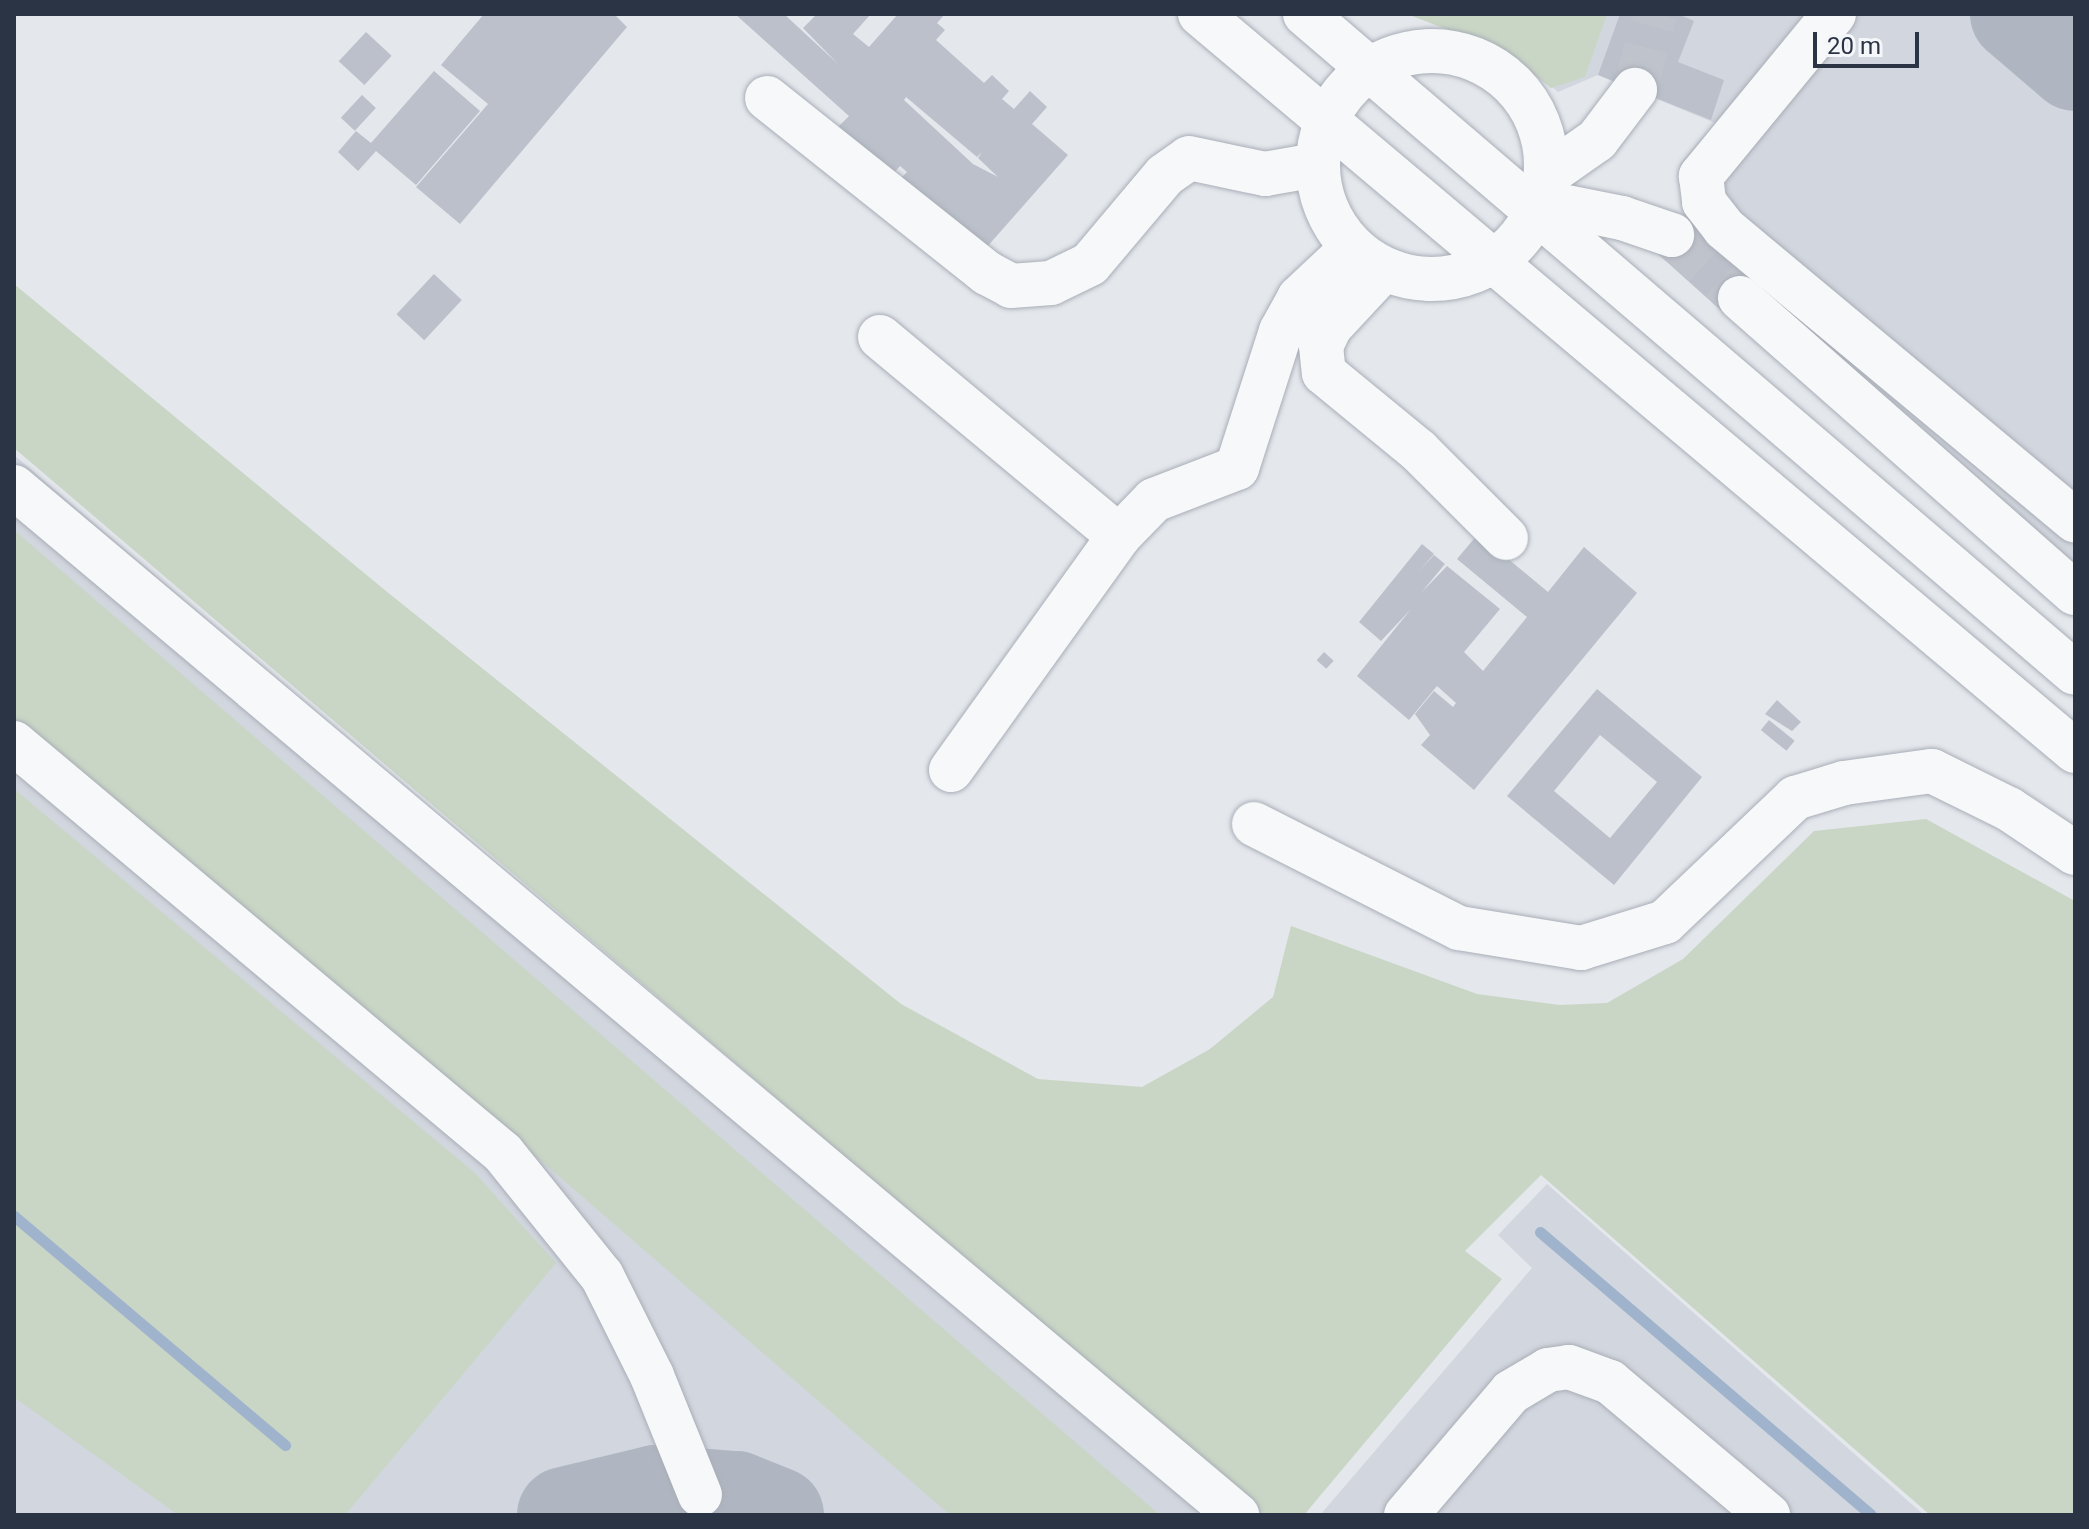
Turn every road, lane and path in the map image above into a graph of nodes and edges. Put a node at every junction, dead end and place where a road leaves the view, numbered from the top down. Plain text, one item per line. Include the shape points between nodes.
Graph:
1 (1200, 14) edge
2 (1305, 14) edge
3 (1834, 14) edge
4 (1369, 68) junction
5 (1635, 90) tunnel mouth
6 (767, 98) dead end
7 (1325, 120) junction
8 (1316, 165) junction
9 (1542, 197) junction
10 (1672, 235) tunnel mouth
11 (1367, 259) junction
12 (1491, 264) junction
13 (1740, 298) tunnel mouth
14 (880, 337) dead end
15 (14, 487) edge
16 (2075, 520) edge
17 (1119, 536) junction
18 (1506, 538) dead end
19 (2075, 593) edge
20 (2075, 673) edge
21 (14, 743) edge
22 (2075, 751) edge
23 (951, 770) dead end
24 (1254, 824) dead end
25 (2075, 853) edge
26 (700, 1495) dead end
27 (1237, 1515) edge
28 (1406, 1515) edge
29 (1768, 1515) edge

1 - 7 street
2 - 4 street
3 - 16 street via 1701,176 1704,202 1724,228
4 - 7 street via 1343,91
4 - 9 street
4 - 9 street via 1408,51 1451,51 1491,66 1522,94 1542,132
5 - 9 street via 1597,140
6 - 8 street via 987,273 1011,286 1051,283 1090,264 1165,175 1189,158 1265,174
7 - 8 street
7 - 12 street
8 - 11 street via 1326,210
9 - 10 street
9 - 12 street via 1518,243
9 - 20 street
11 - 12 street via 1419,280 1457,278
11 - 17 street via 1299,298 1281,331 1237,468 1154,500
11 - 18 street via 1321,346 1324,373 1419,451
12 - 22 street
13 - 19 street
14 - 17 street
15 - 27 street
17 - 23 street
21 - 26 street via 503,1153 602,1276 652,1376
24 - 25 street via 1459,928 1581,948 1665,922 1795,798 1844,783 1932,771 2009,809
28 - 29 street via 1511,1392 1548,1370 1569,1367 1610,1382

